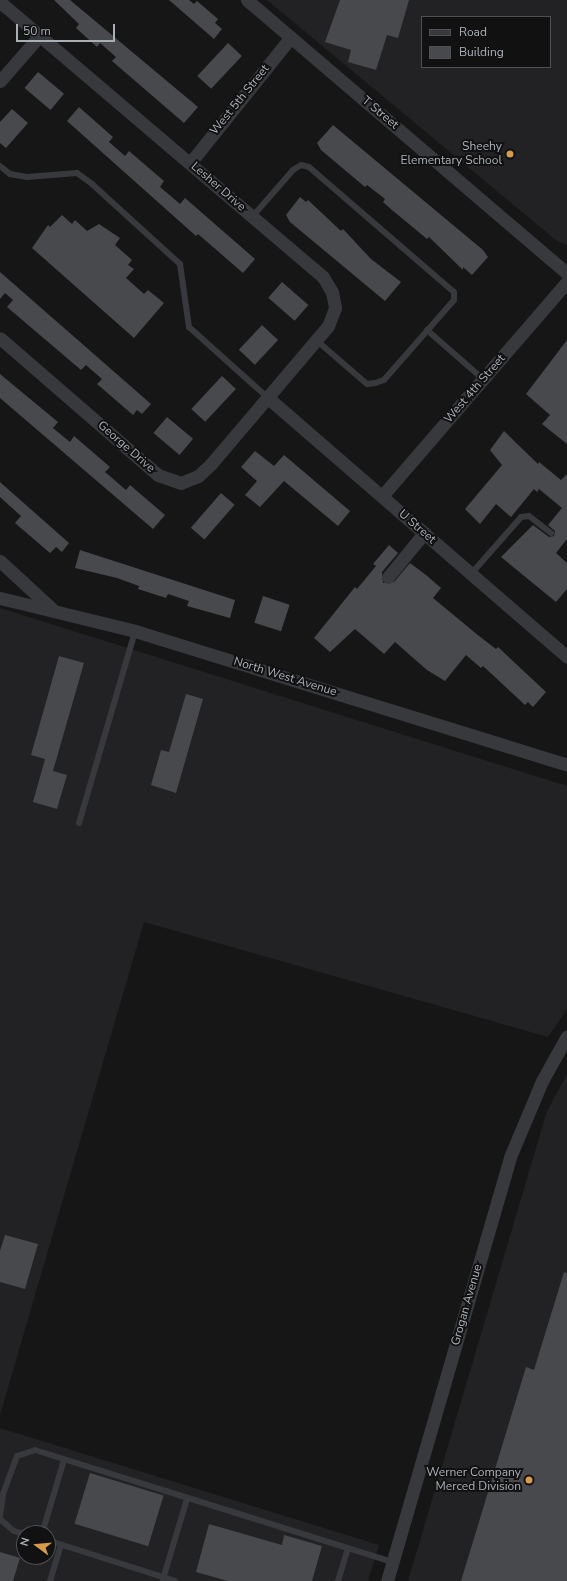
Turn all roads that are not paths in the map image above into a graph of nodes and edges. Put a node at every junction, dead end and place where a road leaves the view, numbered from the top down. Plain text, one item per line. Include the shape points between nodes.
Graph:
1 (247, 0) edge
2 (0, 2) edge
3 (40, 35) junction
4 (291, 37) junction
5 (0, 81) edge
6 (190, 162) junction
7 (0, 166) edge
8 (252, 217) junction
9 (567, 273) edge
10 (567, 282) edge
11 (427, 330) junction
12 (0, 338) edge
13 (316, 340) junction
14 (483, 379) junction
15 (267, 397) junction
16 (382, 496) junction
17 (424, 533) junction
18 (551, 533) dead end
19 (0, 561) edge
20 (471, 574) junction
21 (388, 577) dead end
22 (0, 598) edge
23 (52, 609) junction
24 (135, 631) junction
25 (566, 655) edge
26 (567, 765) edge
27 (79, 822) dead end
28 (567, 1036) edge
29 (64, 1460) junction
30 (187, 1499) junction
31 (0, 1518) edge
32 (45, 1525) edge
33 (16, 1532) edge
34 (56, 1542) edge
35 (61, 1545) junction
36 (348, 1549) junction
37 (392, 1562) junction
38 (163, 1579) edge
39 (50, 1581) edge
40 (175, 1581) edge
41 (338, 1581) edge
42 (386, 1581) edge

1 - 4 street, T Street
2 - 3 street, Lesher Drive
3 - 5 street
3 - 6 street, Lesher Drive
4 - 6 street, West 5th Street
4 - 9 street, T Street
6 - 8 street, Lesher Drive
7 - 15 lane via 10,174 27,177 77,173 92,184 180,264 189,327
8 - 11 lane via 293,170 301,165 309,167 450,286 454,292 454,300
8 - 13 street, Lesher Drive via 323,277 332,292 335,308 328,326
10 - 14 street, West 4th Street
11 - 13 lane via 384,380 367,384
11 - 14 lane
12 - 15 street, George Drive via 158,475 181,483 198,476 211,464
13 - 15 street, Lesher Drive
14 - 16 street, West 4th Street
15 - 16 street, U Street
16 - 17 street, U Street
17 - 20 street, U Street
17 - 21 street
18 - 20 lane via 529,516 521,517
19 - 23 street
20 - 25 street, U Street
22 - 23 street, North West Avenue
23 - 24 street, North West Avenue
24 - 26 street, North West Avenue
24 - 27 lane
28 - 37 street, Grogan Avenue via 542,1081 510,1157
29 - 30 lane
29 - 31 lane via 35,1450 17,1456 3,1494
29 - 32 lane
30 - 36 lane
30 - 38 lane
31 - 33 lane
34 - 35 lane
35 - 38 lane
35 - 39 lane
36 - 37 lane
36 - 41 lane
37 - 42 street, Grogan Avenue
38 - 40 lane

